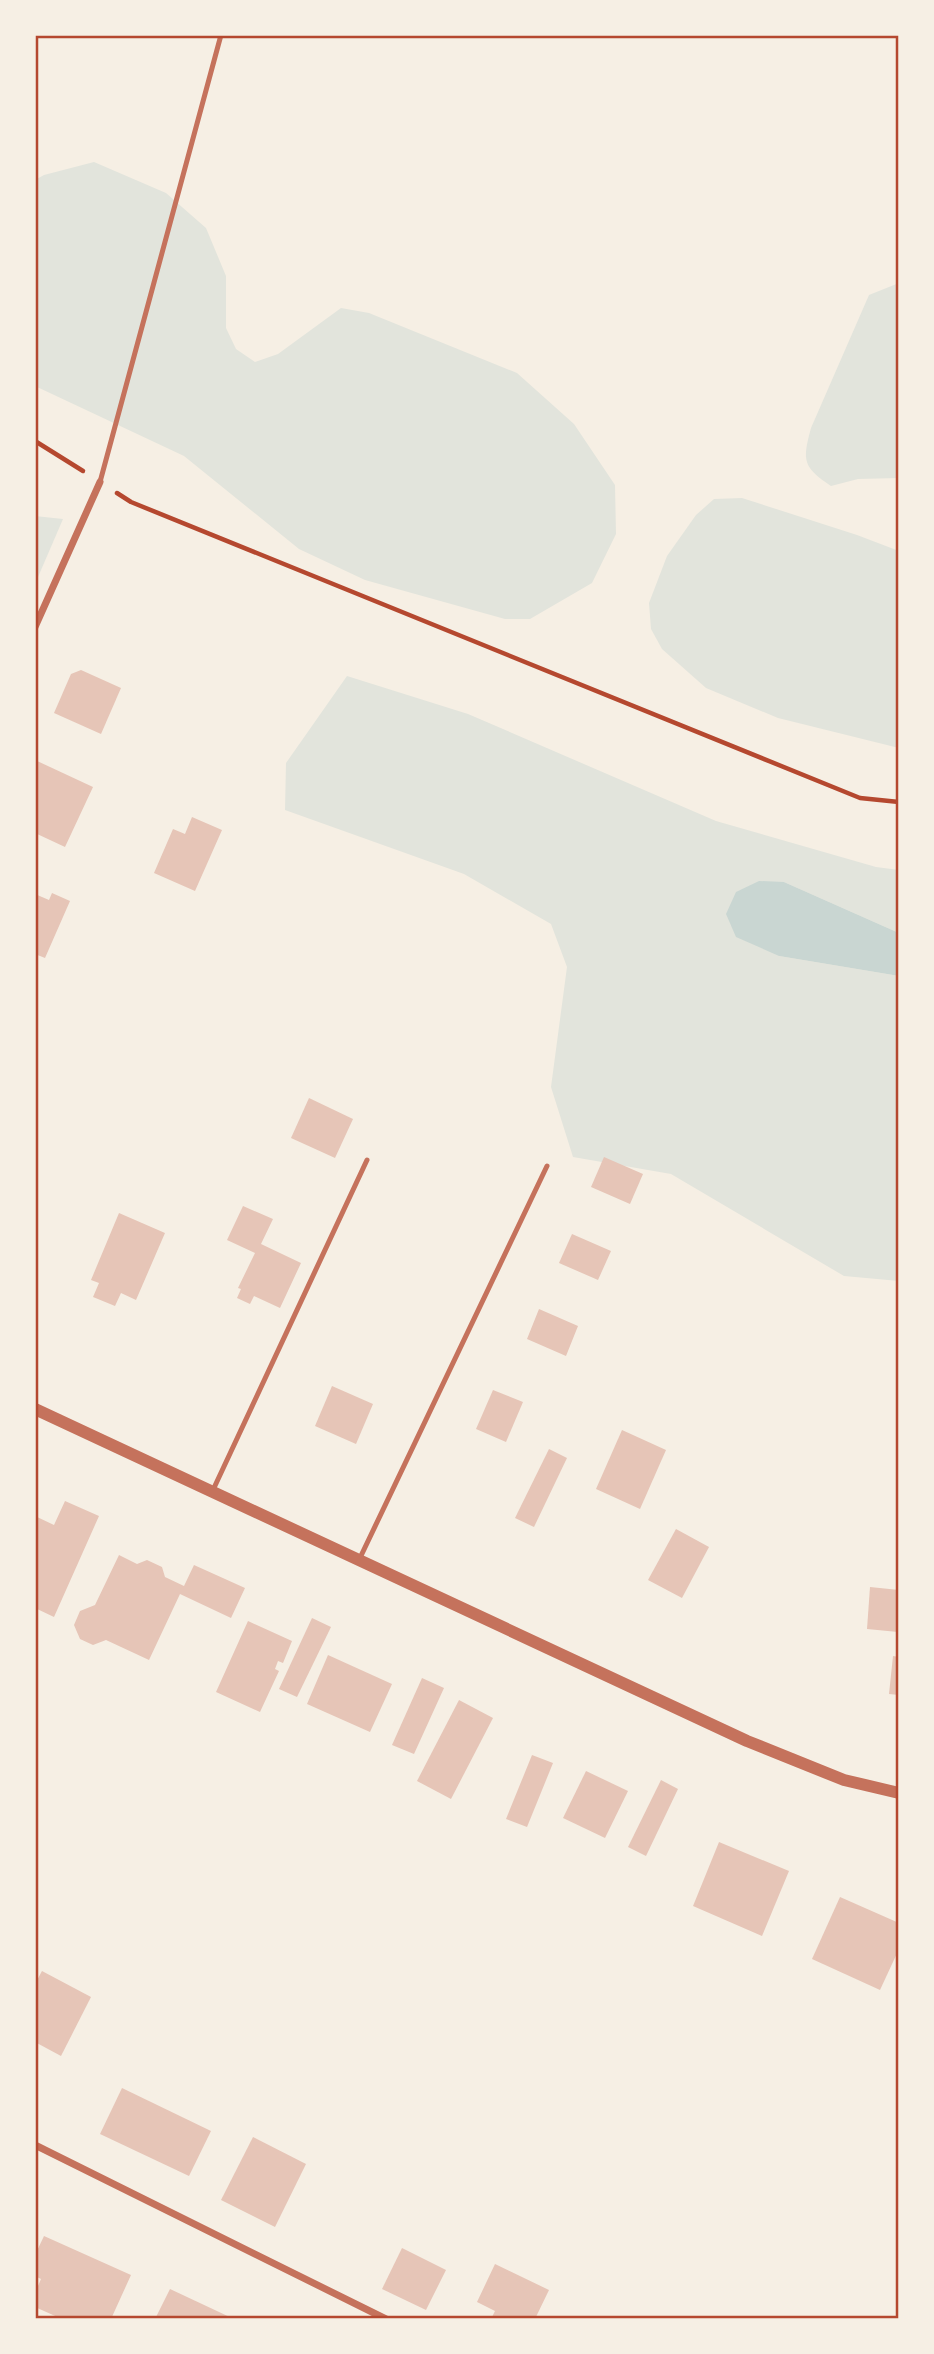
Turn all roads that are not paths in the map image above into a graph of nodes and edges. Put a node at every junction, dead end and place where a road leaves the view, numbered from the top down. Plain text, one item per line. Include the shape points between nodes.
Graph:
1 (221, 35) edge
2 (100, 482) joint
3 (35, 627) edge
4 (367, 1160) dead end
5 (547, 1166) dead end
6 (35, 1409) edge
7 (212, 1491) junction
8 (359, 1560) junction
9 (899, 1793) edge
10 (35, 2145) edge
11 (386, 2319) edge

1 - 2 lane
2 - 3 street
4 - 7 lane
5 - 8 lane
6 - 7 street
7 - 8 street
8 - 9 street via 747,1741 845,1780
10 - 11 street

